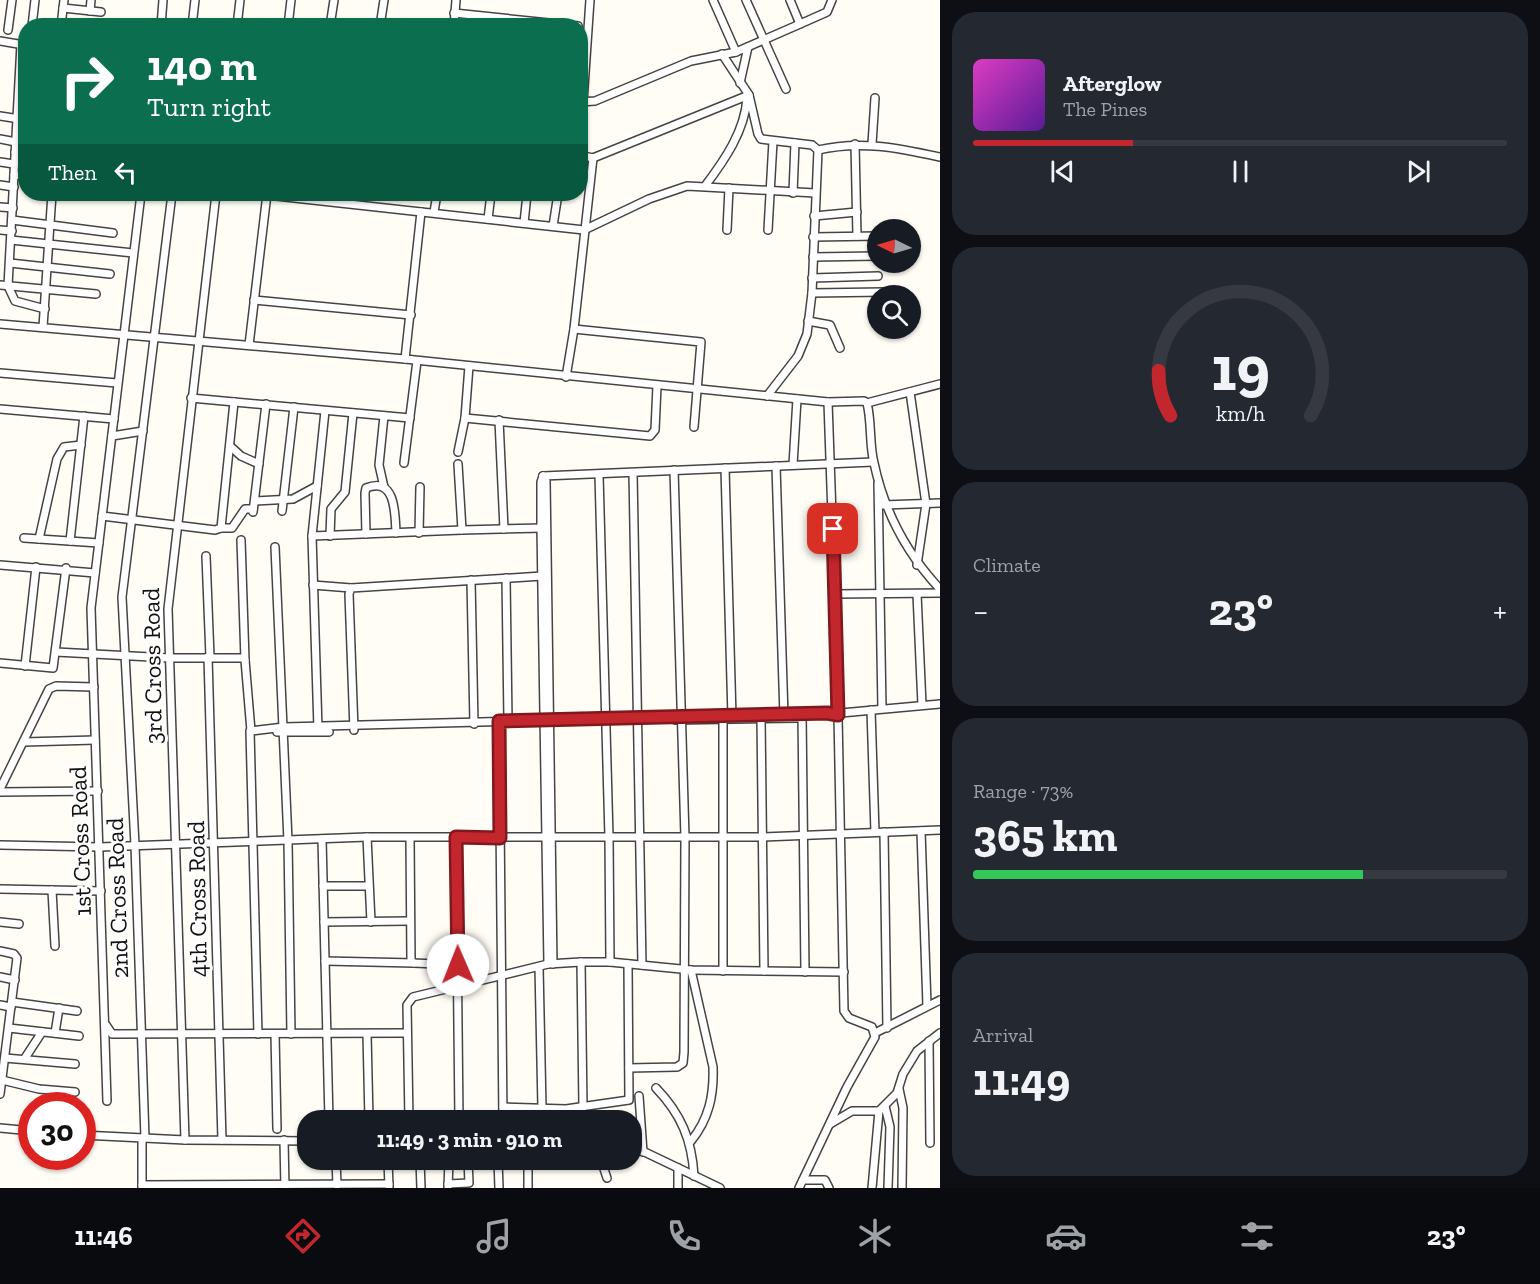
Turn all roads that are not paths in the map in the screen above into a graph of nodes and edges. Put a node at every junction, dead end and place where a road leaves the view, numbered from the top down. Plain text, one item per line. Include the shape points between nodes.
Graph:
1 (12, 0) edge
2 (35, 0) edge
3 (91, 0) edge
4 (164, 0) edge
5 (195, 0) edge
6 (240, 0) edge
7 (291, 0) edge
8 (334, 0) edge
9 (384, 0) edge
10 (456, 0) edge
11 (590, 0) edge
12 (713, 0) edge
13 (746, 0) edge
14 (790, 0) edge
15 (832, 0) edge
16 (63, 4) edge
17 (90, 11) junction
18 (101, 12) dead end
19 (454, 13) junction
20 (33, 18) edge
21 (162, 18) edge
22 (193, 18) edge
23 (238, 18) edge
24 (289, 18) edge
25 (331, 18) edge
26 (381, 18) edge
27 (454, 18) edge
28 (503, 18) edge
29 (584, 18) edge
30 (800, 24) junction
31 (8, 30) dead end
32 (763, 40) junction
33 (0, 41) edge
34 (18, 44) edge
35 (748, 47) junction
36 (736, 52) junction
37 (722, 54) junction
38 (740, 83) junction
39 (786, 89) dead end
40 (748, 95) junction
41 (18, 98) edge
42 (874, 98) dead end
43 (588, 102) edge
44 (0, 116) edge
45 (16, 119) junction
46 (0, 139) edge
47 (773, 141) junction
48 (16, 142) junction
49 (795, 143) junction
50 (855, 144) junction
51 (872, 144) junction
52 (818, 150) junction
53 (15, 152) junction
54 (18, 152) edge
55 (588, 157) edge
56 (940, 157) edge
57 (593, 158) junction
58 (0, 162) edge
59 (14, 164) junction
60 (14, 175) junction
61 (18, 175) edge
62 (0, 185) edge
63 (705, 186) junction
64 (14, 187) junction
65 (729, 188) junction
66 (769, 191) junction
67 (793, 193) junction
68 (815, 193) junction
69 (588, 198) edge
70 (52, 201) edge
71 (140, 201) edge
72 (171, 201) edge
73 (215, 201) edge
74 (266, 201) edge
75 (327, 201) edge
76 (436, 201) edge
77 (490, 201) edge
78 (526, 201) edge
79 (557, 201) edge
80 (588, 201) edge
81 (0, 207) edge
82 (13, 208) junction
83 (421, 212) junction
84 (434, 212) junction
85 (857, 212) junction
86 (814, 216) junction
87 (488, 219) junction
88 (12, 220) junction
89 (524, 223) junction
90 (51, 224) junction
91 (554, 226) junction
92 (0, 230) edge
93 (584, 230) junction
94 (727, 230) dead end
95 (768, 230) dead end
96 (12, 231) junction
97 (113, 233) dead end
98 (857, 236) junction
99 (867, 236) edge
100 (813, 237) junction
101 (11, 240) junction
102 (49, 246) junction
103 (133, 253) junction
104 (867, 256) edge
105 (813, 258) junction
106 (10, 265) junction
107 (0, 266) edge
108 (49, 267) junction
109 (110, 273) dead end
110 (878, 276) dead end
111 (812, 278) junction
112 (4, 285) edge
113 (47, 289) junction
114 (867, 292) edge
115 (96, 294) dead end
116 (812, 294) junction
117 (254, 300) junction
118 (45, 309) junction
119 (411, 315) junction
120 (808, 321) junction
121 (0, 324) edge
122 (43, 327) junction
123 (574, 329) junction
124 (123, 334) junction
125 (154, 336) junction
126 (199, 341) junction
127 (249, 345) junction
128 (840, 348) dead end
129 (405, 359) junction
130 (417, 361) junction
131 (469, 366) junction
132 (0, 373) edge
133 (566, 376) junction
134 (117, 383) junction
135 (940, 384) edge
136 (657, 386) junction
137 (696, 390) junction
138 (910, 392) junction
139 (767, 396) junction
140 (191, 398) junction
141 (797, 399) junction
142 (234, 402) junction
143 (828, 402) junction
144 (867, 403) junction
145 (266, 404) junction
146 (294, 407) junction
147 (0, 409) edge
148 (325, 411) junction
149 (353, 413) junction
150 (84, 416) junction
151 (384, 416) junction
152 (410, 418) junction
153 (465, 418) junction
154 (114, 419) junction
155 (499, 420) junction
156 (694, 427) dead end
157 (143, 431) junction
158 (112, 436) junction
159 (81, 445) junction
160 (230, 446) junction
161 (458, 452) dead end
162 (873, 462) junction
163 (404, 463) dead end
164 (259, 464) junction
165 (458, 464) dead end
166 (831, 464) junction
167 (793, 465) junction
168 (776, 466) junction
169 (725, 468) junction
170 (674, 471) junction
171 (633, 473) junction
172 (599, 475) junction
173 (878, 476) junction
174 (317, 486) junction
175 (384, 487) junction
176 (420, 487) dead end
177 (283, 499) junction
178 (255, 501) junction
179 (940, 503) edge
180 (887, 504) junction
181 (926, 504) junction
182 (878, 505) junction
183 (282, 511) dead end
184 (102, 516) junction
185 (133, 521) junction
186 (178, 526) junction
187 (221, 528) junction
188 (543, 528) junction
189 (504, 529) junction
190 (462, 530) junction
191 (419, 533) junction
192 (366, 534) junction
193 (396, 534) junction
194 (312, 536) junction
195 (330, 536) junction
196 (24, 538) dead end
197 (39, 538) junction
198 (70, 540) junction
199 (241, 540) dead end
200 (99, 543) junction
201 (275, 548) dead end
202 (206, 555) dead end
203 (0, 564) edge
204 (917, 565) junction
205 (36, 567) junction
206 (66, 568) junction
207 (95, 573) junction
208 (542, 576) junction
209 (506, 578) junction
210 (471, 580) junction
211 (313, 585) junction
212 (351, 588) junction
213 (940, 591) edge
214 (836, 594) junction
215 (878, 594) junction
216 (917, 594) junction
217 (56, 652) junction
218 (93, 655) junction
219 (126, 657) junction
220 (209, 657) junction
221 (170, 658) junction
222 (245, 660) junction
223 (0, 663) edge
224 (25, 666) junction
225 (93, 687) junction
226 (940, 704) edge
227 (922, 705) junction
228 (882, 708) junction
229 (871, 711) junction
230 (837, 715) junction
231 (784, 716) junction
232 (802, 716) junction
233 (680, 717) junction
234 (723, 717) junction
235 (732, 717) junction
236 (761, 717) junction
237 (639, 718) junction
238 (606, 719) junction
239 (508, 721) junction
240 (548, 721) junction
241 (474, 724) junction
242 (499, 724) junction
243 (354, 729) junction
244 (284, 730) junction
245 (318, 730) junction
246 (250, 731) junction
247 (95, 740) junction
248 (24, 742) junction
249 (0, 790) edge
250 (98, 791) junction
251 (940, 830) edge
252 (921, 831) junction
253 (875, 832) junction
254 (884, 832) junction
255 (841, 834) junction
256 (804, 835) junction
257 (641, 836) junction
258 (367, 837) junction
259 (456, 837) junction
260 (550, 837) junction
261 (609, 837) junction
262 (685, 837) junction
263 (723, 837) junction
264 (763, 837) junction
265 (322, 838) junction
266 (410, 838) junction
267 (500, 838) junction
268 (253, 840) junction
269 (288, 841) junction
270 (216, 842) junction
271 (175, 843) junction
272 (0, 845) edge
273 (135, 845) junction
274 (100, 846) junction
275 (323, 886) junction
276 (368, 886) junction
277 (0, 889) edge
278 (52, 890) junction
279 (101, 891) junction
280 (410, 921) junction
281 (0, 922) edge
282 (324, 922) junction
283 (370, 922) junction
284 (19, 924) dead end
285 (55, 946) dead end
286 (0, 951) edge
287 (325, 961) junction
288 (581, 962) junction
289 (610, 962) junction
290 (414, 963) junction
291 (551, 964) junction
292 (628, 964) junction
293 (458, 965) junction
294 (642, 965) junction
295 (539, 967) junction
296 (688, 970) junction
297 (723, 971) junction
298 (764, 971) junction
299 (805, 972) junction
300 (844, 972) junction
301 (500, 975) junction
302 (0, 978) edge
303 (15, 980) junction
304 (459, 986) junction
305 (940, 1000) edge
306 (12, 1004) junction
307 (0, 1005) edge
308 (927, 1006) junction
309 (59, 1008) junction
310 (77, 1011) dead end
311 (106, 1025) junction
312 (9, 1028) junction
313 (887, 1028) junction
314 (42, 1032) junction
315 (407, 1033) junction
316 (875, 1033) junction
317 (940, 1033) edge
318 (55, 1034) junction
319 (182, 1034) junction
320 (220, 1034) junction
321 (258, 1034) junction
322 (275, 1034) junction
323 (291, 1034) junction
324 (326, 1034) junction
325 (367, 1034) junction
326 (142, 1035) junction
327 (79, 1036) dead end
328 (4, 1037) edge
329 (929, 1041) junction
330 (5, 1058) junction
331 (26, 1058) junction
332 (75, 1064) dead end
333 (629, 1068) junction
334 (2, 1072) edge
335 (2, 1080) junction
336 (656, 1088) dead end
337 (899, 1088) junction
338 (75, 1092) dead end
339 (0, 1094) edge
340 (639, 1096) dead end
341 (107, 1101) dead end
342 (503, 1107) joint
343 (583, 1107) junction
344 (542, 1108) junction
345 (882, 1109) junction
346 (329, 1110) edge
347 (369, 1110) edge
348 (409, 1110) edge
349 (459, 1110) edge
350 (827, 1126) junction
351 (0, 1128) edge
352 (277, 1129) dead end
353 (18, 1130) edge
354 (96, 1136) edge
355 (143, 1138) junction
356 (185, 1140) junction
357 (222, 1140) junction
358 (284, 1140) junction
359 (297, 1141) edge
360 (691, 1141) junction
361 (930, 1143) dead end
362 (643, 1152) joint
363 (678, 1168) junction
364 (336, 1170) edge
365 (388, 1170) edge
366 (420, 1170) edge
367 (449, 1170) edge
368 (468, 1170) edge
369 (498, 1170) edge
370 (528, 1170) edge
371 (604, 1170) edge
372 (694, 1176) junction
373 (607, 1178) dead end
374 (802, 1180) junction
375 (337, 1185) junction
376 (142, 1186) edge
377 (388, 1186) edge
378 (448, 1186) edge
379 (219, 1187) edge
380 (285, 1187) edge
381 (421, 1188) edge
382 (499, 1188) edge
383 (528, 1188) edge
384 (678, 1188) edge
385 (720, 1188) edge
386 (799, 1188) edge
387 (829, 1188) edge
388 (872, 1188) edge
389 (888, 1188) edge
390 (902, 1188) edge

1 - 31 street
2 - 20 street
3 - 17 street
4 - 21 street
5 - 22 street
6 - 23 street
7 - 24 street
8 - 25 street
9 - 26 street
10 - 19 street
11 - 29 street
12 - 36 street
13 - 32 street
14 - 30 street
15 - 30 street via 827,12
16 - 17 street
17 - 18 street
19 - 27 street
19 - 28 street
30 - 32 street
32 - 35 street
32 - 39 street
33 - 34 street
35 - 36 street
35 - 38 street
36 - 37 street
37 - 38 street
37 - 43 street via 690,61
38 - 40 street
40 - 47 street via 758,134 765,141
40 - 57 street
40 - 63 street via 743,123
41 - 45 street
42 - 51 street
44 - 45 street
45 - 48 street
46 - 48 street
47 - 49 street
47 - 66 street
48 - 53 street
49 - 52 street via 812,145
49 - 67 street
50 - 51 street
50 - 52 street
50 - 85 street
51 - 56 street
52 - 68 street
53 - 54 street
53 - 59 street
55 - 57 street
57 - 69 street
58 - 59 street
59 - 60 street
60 - 61 street
60 - 64 street
62 - 64 street
63 - 65 street
63 - 93 street via 669,190
64 - 82 street
65 - 66 street
65 - 94 street
66 - 67 street
66 - 95 street
67 - 68 street
68 - 86 street
70 - 90 street
71 - 103 street, 1st Cross Road
72 - 125 street, 2nd Cross Road
73 - 126 street, 3rd Cross Road
74 - 117 street
75 - 83 street
76 - 84 street
77 - 87 street
78 - 89 street
79 - 91 street
80 - 93 street
81 - 82 street
82 - 88 street
83 - 84 street
83 - 119 street
84 - 87 street
85 - 86 street
85 - 98 street
86 - 100 street
87 - 89 street
88 - 90 street
88 - 96 street
89 - 91 street
90 - 97 street
90 - 102 street
91 - 93 street
92 - 96 street
93 - 123 street
96 - 101 street
98 - 99 street
98 - 100 street
100 - 105 street
101 - 102 street
101 - 106 street
102 - 103 street
102 - 108 street
103 - 124 street, 1st Cross Road
104 - 105 street
105 - 111 street
106 - 107 street
106 - 108 street
106 - 112 street
108 - 109 street
108 - 113 street
110 - 111 street
111 - 116 street
112 - 113 street
112 - 118 street via 15,301
113 - 115 street
113 - 118 street
114 - 116 street
116 - 120 street
117 - 119 street
117 - 127 street
118 - 122 street
119 - 129 street
120 - 128 street via 830,326
120 - 139 street via 798,356
121 - 122 street
122 - 124 street
123 - 133 street
123 - 137 street via 701,342
124 - 125 street
124 - 134 street, 1st Cross Road
125 - 126 street
125 - 157 street, 2nd Cross Road
126 - 127 street
126 - 140 street, 3rd Cross Road
127 - 129 street
129 - 130 street
130 - 131 street
130 - 152 street
131 - 133 street
131 - 153 street
132 - 134 street
133 - 136 street
134 - 154 street, 1st Cross Road
135 - 138 street
136 - 137 street
136 - 155 street via 655,430 650,436
137 - 139 street
137 - 156 street
138 - 144 street
138 - 181 street
139 - 141 street
140 - 142 street
140 - 186 street, 3rd Cross Road
141 - 143 street
141 - 167 street
142 - 145 street
142 - 160 street
143 - 144 street
143 - 166 street
144 - 162 street
145 - 146 street
145 - 164 street
146 - 148 street
146 - 177 street
147 - 150 street
148 - 149 street
148 - 174 street
149 - 151 street
149 - 195 street via 345,492 331,509
150 - 154 street
150 - 159 street
151 - 152 street
151 - 175 street via 379,465
152 - 163 street
153 - 155 street
153 - 161 street
154 - 158 street, 1st Cross Road
155 - 189 street
157 - 158 street
157 - 185 street, 2nd Cross Road
158 - 184 street, 1st Cross Road
159 - 197 street via 61,450
159 - 198 street
160 - 164 street
160 - 187 street
162 - 166 street
162 - 173 street
164 - 178 street
165 - 190 street
166 - 167 street
166 - 214 street
167 - 168 street
168 - 169 street
168 - 231 street
169 - 170 street
169 - 235 street
170 - 171 street
170 - 233 street
171 - 172 street
171 - 237 street
172 - 188 street via 543,476
172 - 238 street
173 - 180 street
173 - 182 street
174 - 177 street via 293,499
174 - 194 street
175 - 192 street via 365,490
175 - 193 street via 394,500
176 - 191 street
177 - 178 street
177 - 183 street
178 - 187 street via 253,511 245,510 232,528
179 - 181 street
180 - 181 street
180 - 182 street
180 - 204 street
181 - 204 street
182 - 215 street
184 - 185 street
184 - 200 street, 1st Cross Road
185 - 186 street
185 - 219 street, 2nd Cross Road via 123,597
186 - 187 street
186 - 221 street, 3rd Cross Road via 169,580
188 - 189 street
188 - 208 street
188 - 240 street
189 - 190 street
190 - 191 street
191 - 193 street
192 - 193 street
192 - 195 street
194 - 195 street
194 - 211 street
196 - 197 street
197 - 198 street
198 - 200 street
199 - 222 street
200 - 207 street, 1st Cross Road
201 - 244 street
202 - 220 street, 4th Cross Road
203 - 205 street
204 - 213 street
205 - 206 street
205 - 224 street
206 - 207 street
206 - 217 street
207 - 218 street, 1st Cross Road via 91,608
208 - 209 street
208 - 240 street
209 - 210 street
209 - 239 street
210 - 212 street
210 - 241 street
211 - 212 street
211 - 245 street
212 - 243 street
213 - 216 street
214 - 215 street
214 - 230 street
215 - 216 street
215 - 228 street
216 - 227 street
217 - 218 street
217 - 224 street via 51,669
218 - 219 street
218 - 225 street, 1st Cross Road
219 - 221 street
219 - 273 street, 2nd Cross Road
220 - 221 street
220 - 222 street
220 - 270 street, 4th Cross Road
221 - 271 street, 3rd Cross Road
222 - 246 street
223 - 224 street
225 - 247 street, 1st Cross Road
225 - 248 street via 49,689
226 - 227 street
227 - 228 street
228 - 229 street
229 - 230 street
229 - 253 street
230 - 232 street
230 - 255 street
231 - 232 street
231 - 236 street
232 - 256 street
233 - 234 street
233 - 237 street
233 - 262 street
234 - 235 street
234 - 263 street
235 - 236 street
236 - 264 street
237 - 238 street
237 - 257 street
238 - 240 street
238 - 261 street
239 - 240 street
239 - 242 street
240 - 242 street
240 - 260 street
241 - 242 street
241 - 243 street
242 - 267 street
243 - 245 street
244 - 245 street
244 - 246 street
244 - 269 street
246 - 268 street
247 - 248 street
247 - 250 street, 1st Cross Road
248 - 249 street
249 - 250 street
250 - 274 street, 1st Cross Road
251 - 252 street
252 - 254 street
252 - 308 street
253 - 254 street
253 - 255 street
254 - 313 street
255 - 256 street
255 - 300 street
256 - 264 street
256 - 299 street
257 - 261 street
257 - 262 street
257 - 294 street
258 - 265 street
258 - 266 street
258 - 276 street
259 - 266 street
259 - 267 street
259 - 293 street
260 - 261 street
260 - 267 street
260 - 291 street
261 - 289 street
262 - 263 street
262 - 296 street
263 - 264 street
263 - 297 street
264 - 298 street
265 - 269 street
265 - 275 street
266 - 280 street
267 - 301 street
268 - 269 street
268 - 270 street
268 - 321 street
269 - 323 street
270 - 271 street
270 - 320 street, 4th Cross Road
271 - 273 street
271 - 319 street, 3rd Cross Road
272 - 274 street
273 - 274 street
273 - 326 street, 2nd Cross Road
274 - 279 street, 1st Cross Road
275 - 276 street
275 - 282 street
276 - 283 street
277 - 278 street
278 - 279 street
278 - 285 street
279 - 311 street, 1st Cross Road
280 - 283 street
280 - 290 street
281 - 284 street
282 - 283 street
282 - 287 street
286 - 303 street via 16,955
287 - 290 street
287 - 324 street
288 - 289 street
288 - 291 street
288 - 343 street
289 - 292 street
290 - 293 street
291 - 295 street
292 - 294 street
292 - 333 street
293 - 304 street
294 - 296 street
295 - 301 street
295 - 344 street
296 - 297 street
296 - 333 street via 683,1063 678,1067
296 - 360 street via 714,1083 707,1116
297 - 298 street
298 - 299 street
299 - 300 street
300 - 316 street via 846,1016 872,1026
301 - 304 street
301 - 342 street
302 - 303 street
303 - 306 street
304 - 315 street via 409,999
304 - 349 street
305 - 308 street
306 - 307 street
306 - 309 street
306 - 312 street
308 - 313 street
309 - 310 street
309 - 318 street
311 - 326 street via 111,1034
311 - 341 street, 1st Cross Road
312 - 314 street
312 - 328 street
313 - 316 street
314 - 318 street
314 - 331 street
315 - 325 street
315 - 348 street
316 - 350 street
317 - 329 street
318 - 327 street
319 - 320 street
319 - 326 street
319 - 356 street, 3rd Cross Road
320 - 321 street
320 - 357 street, 4th Cross Road
321 - 322 street
322 - 323 street
322 - 352 street
323 - 324 street
324 - 325 street
324 - 346 street
325 - 347 street
326 - 355 street, 2nd Cross Road
328 - 330 street
329 - 337 street via 912,1059
329 - 361 street
330 - 331 street
330 - 334 street
331 - 332 street
333 - 343 street via 629,1100
334 - 335 street
335 - 338 street via 31,1088
335 - 339 street
336 - 360 street via 667,1099
337 - 345 street
337 - 390 street via 903,1108
340 - 362 street
342 - 344 street
343 - 344 street
345 - 350 street via 852,1111
345 - 388 street via 876,1122
345 - 389 street via 890,1127
350 - 374 street
351 - 353 street
354 - 355 street
355 - 356 street
355 - 376 street, 2nd Cross Road
356 - 357 street
357 - 358 street
358 - 359 street
358 - 380 street
360 - 372 street
362 - 363 street
363 - 372 street
363 - 384 street
364 - 375 street
365 - 377 street
366 - 381 street
367 - 378 street
368 - 378 street via 469,1183
369 - 382 street
370 - 383 street
371 - 373 street
372 - 385 street
374 - 386 street
374 - 387 street via 825,1180
375 - 377 street
375 - 380 street
376 - 379 street
379 - 380 street

